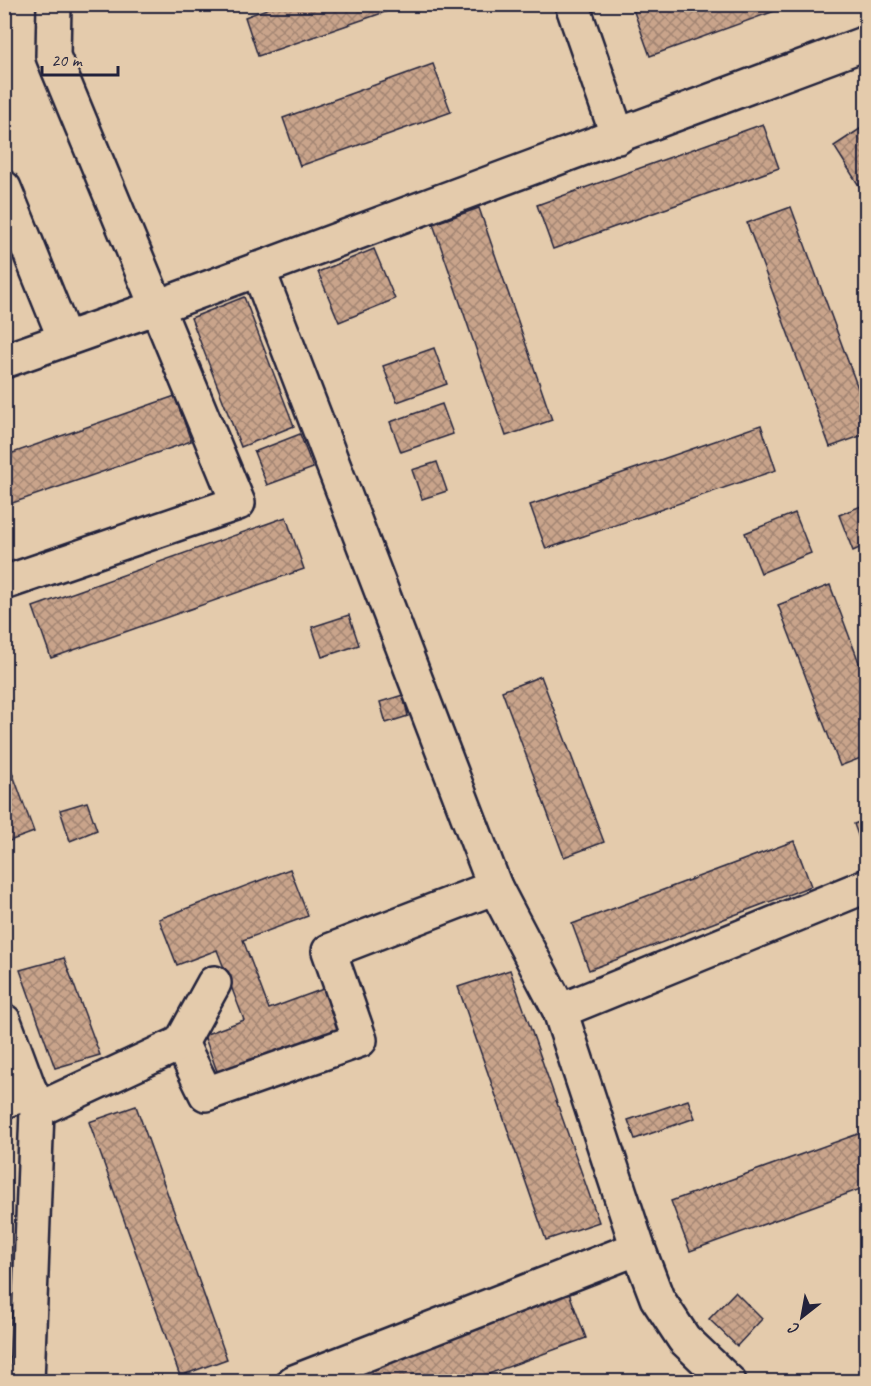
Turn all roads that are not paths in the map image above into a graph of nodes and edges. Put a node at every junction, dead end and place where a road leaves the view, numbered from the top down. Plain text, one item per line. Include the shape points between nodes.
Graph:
1 (54, 4) edge
2 (575, 6) edge
3 (867, 43) edge
4 (618, 137) junction
5 (4, 188) edge
6 (258, 269) junction
7 (157, 308) junction
8 (65, 339) junction
9 (4, 361) edge
10 (4, 583) edge
11 (867, 886) edge
12 (495, 887) junction
13 (214, 983) dead end
14 (560, 1011) junction
15 (4, 1021) edge
16 (181, 1043) junction
17 (24, 1101) edge
18 (638, 1248) junction
19 (18, 1268) edge
20 (27, 1382) edge
21 (294, 1382) edge
22 (729, 1382) edge

1 - 7 street via 53,56
2 - 4 street
3 - 4 street
4 - 6 street
5 - 8 street
6 - 7 street
6 - 12 street
7 - 8 street
7 - 10 street via 238,503
8 - 9 street
11 - 14 street
12 - 14 street
12 - 16 street via 330,951 360,1040 206,1094
13 - 16 street
14 - 18 street
15 - 17 street
16 - 17 street
17 - 19 street
18 - 21 street
18 - 22 street via 657,1298 684,1339
19 - 20 street

